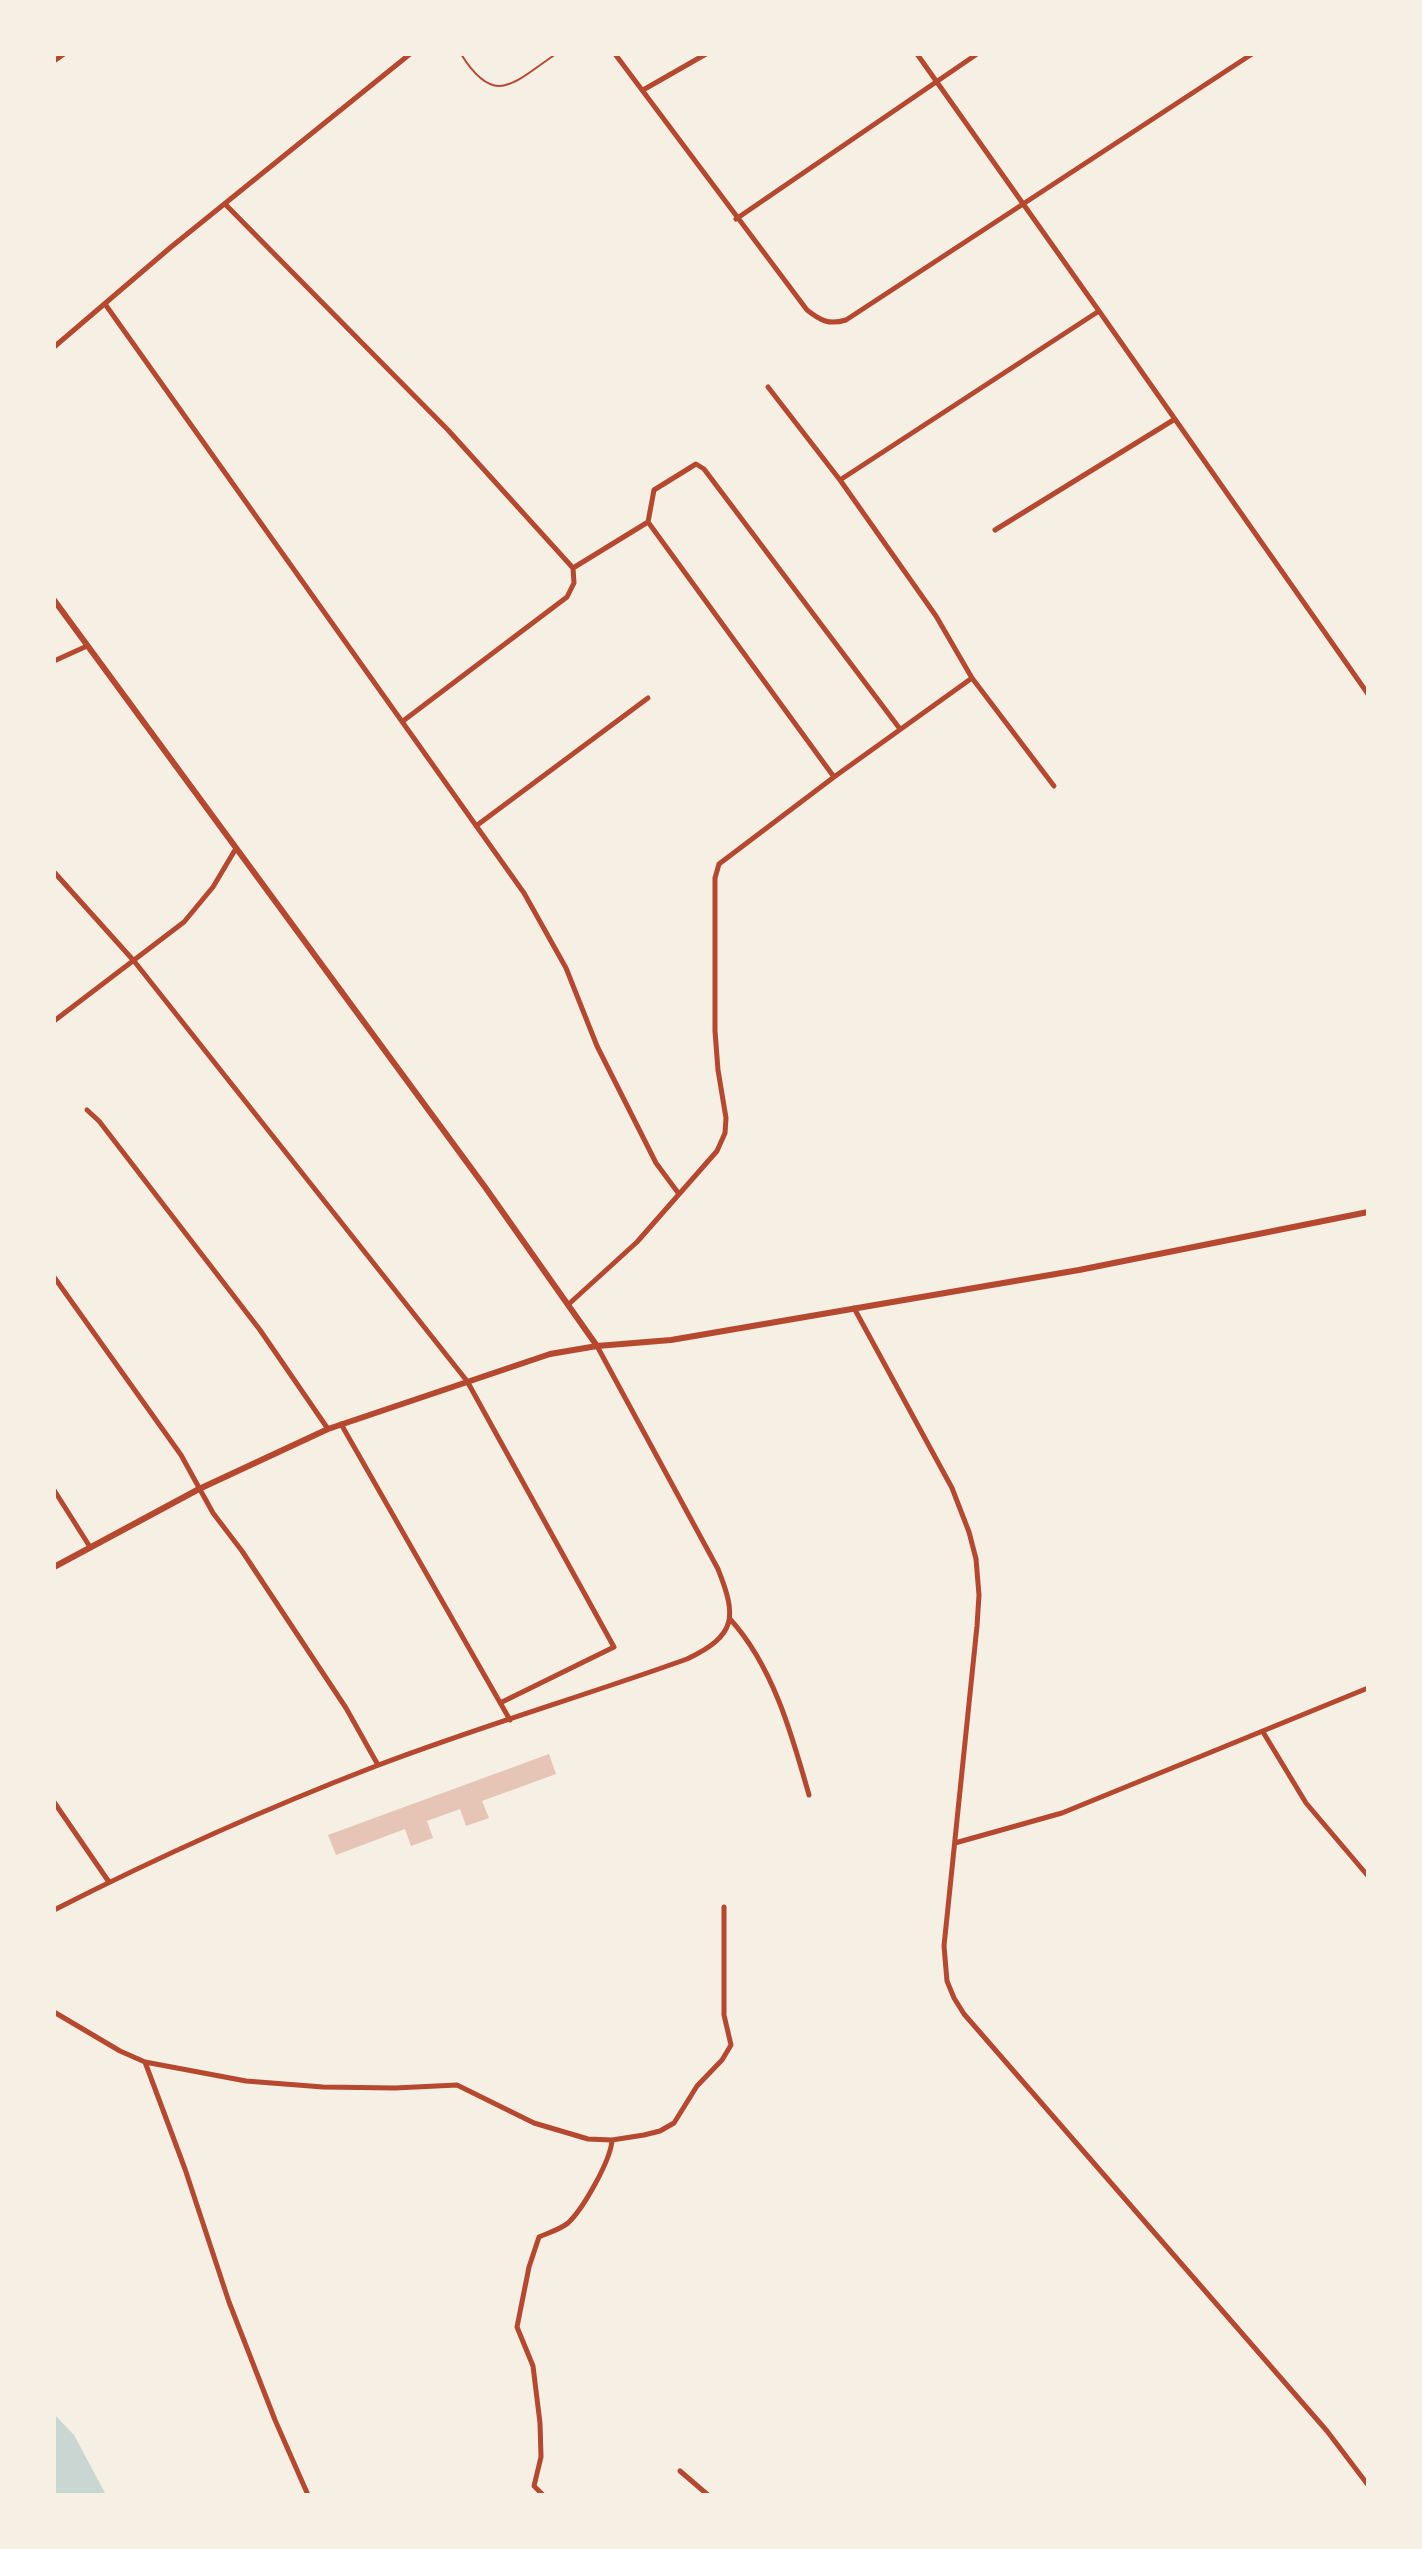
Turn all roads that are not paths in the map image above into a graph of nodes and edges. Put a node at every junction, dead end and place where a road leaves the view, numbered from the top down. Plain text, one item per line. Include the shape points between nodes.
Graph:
1 (64, 54) edge
2 (410, 54) edge
3 (461, 54) edge
4 (556, 54) edge
5 (615, 54) edge
6 (706, 54) edge
7 (917, 54) edge
8 (977, 54) edge
9 (1252, 54) edge
10 (54, 61) edge
11 (936, 82) junction
12 (643, 90) junction
13 (1023, 203) junction
14 (225, 204) junction
15 (736, 219) junction
16 (105, 304) junction
17 (1099, 311) junction
18 (54, 347) edge
19 (768, 387) dead end
20 (1175, 419) junction
21 (840, 480) junction
22 (648, 522) junction
23 (995, 530) dead end
24 (573, 568) junction
25 (54, 600) edge
26 (87, 646) junction
27 (54, 661) edge
28 (972, 678) junction
29 (1368, 694) edge
30 (648, 698) dead end
31 (403, 721) junction
32 (900, 729) junction
33 (834, 777) junction
34 (1054, 786) dead end
35 (476, 826) junction
36 (235, 850) junction
37 (54, 872) edge
38 (134, 961) junction
39 (54, 1021) edge
40 (87, 1110) dead end
41 (679, 1194) junction
42 (1368, 1212) edge
43 (54, 1277) edge
44 (570, 1303) junction
45 (854, 1308) junction
46 (597, 1346) junction
47 (467, 1381) junction
48 (341, 1424) junction
49 (328, 1429) junction
50 (199, 1489) junction
51 (54, 1490) edge
52 (90, 1547) junction
53 (54, 1567) edge
54 (730, 1619) junction
55 (1368, 1688) edge
56 (500, 1703) junction
57 (510, 1720) junction
58 (1263, 1732) junction
59 (378, 1765) junction
60 (809, 1795) dead end
61 (54, 1802) edge
62 (955, 1843) junction
63 (1368, 1876) edge
64 (109, 1882) junction
65 (724, 1907) dead end
66 (54, 1910) edge
67 (54, 2012) edge
68 (145, 2062) junction
69 (612, 2140) junction
70 (680, 2471) dead end
71 (1368, 2485) edge
72 (308, 2495) edge
73 (543, 2495) edge
74 (708, 2495) edge

1 - 10 street
2 - 14 street
3 - 4 lane via 473,73 493,87 505,86
5 - 12 street
6 - 12 street
7 - 11 street
8 - 11 street
9 - 13 street
11 - 13 street
11 - 15 street
12 - 15 street
13 - 15 street via 846,320 832,324 807,310
13 - 17 street
14 - 16 street
14 - 24 street via 448,430
16 - 18 street
16 - 31 street
17 - 20 street
17 - 21 street
19 - 21 street
20 - 23 street
20 - 29 street
21 - 28 street via 936,616
22 - 24 street
22 - 32 street via 654,490 696,464 704,469
22 - 33 street
24 - 31 street via 574,583 567,597
25 - 26 street
26 - 27 street
26 - 36 street
28 - 32 street
28 - 34 street
30 - 35 street
31 - 35 street
32 - 33 street
33 - 41 street via 719,864 715,1031 725,1133 717,1151
35 - 41 street via 547,930 597,1046 656,1163
36 - 38 street via 184,922
36 - 44 street
37 - 38 street
38 - 39 street
38 - 47 street
40 - 49 street via 260,1330
41 - 44 street via 637,1242
42 - 45 street
43 - 50 street via 162,1427
44 - 46 street
45 - 46 street via 671,1340
45 - 62 street via 952,1488 976,1559 979,1595
46 - 47 street via 550,1354
46 - 54 street via 718,1569
47 - 48 street
47 - 56 street via 614,1647
48 - 49 street
48 - 56 street
49 - 50 street
50 - 52 street
50 - 59 street via 346,1708
51 - 52 street
52 - 53 street
54 - 57 street via 721,1637 687,1659
54 - 60 street via 753,1649 776,1697
55 - 58 street
56 - 57 street
57 - 59 street
58 - 62 street via 1062,1813
58 - 63 street via 1306,1803
59 - 64 street
61 - 64 street
62 - 71 street via 944,1946 954,1998
64 - 66 street
65 - 69 street via 729,2052 697,2086 674,2123 660,2131
67 - 68 street
68 - 69 street via 246,2081 323,2087 457,2085 554,2130
68 - 72 street via 229,2302
69 - 73 street via 594,2186 567,2223 539,2237 517,2327 533,2366 541,2457 534,2486
70 - 74 street

